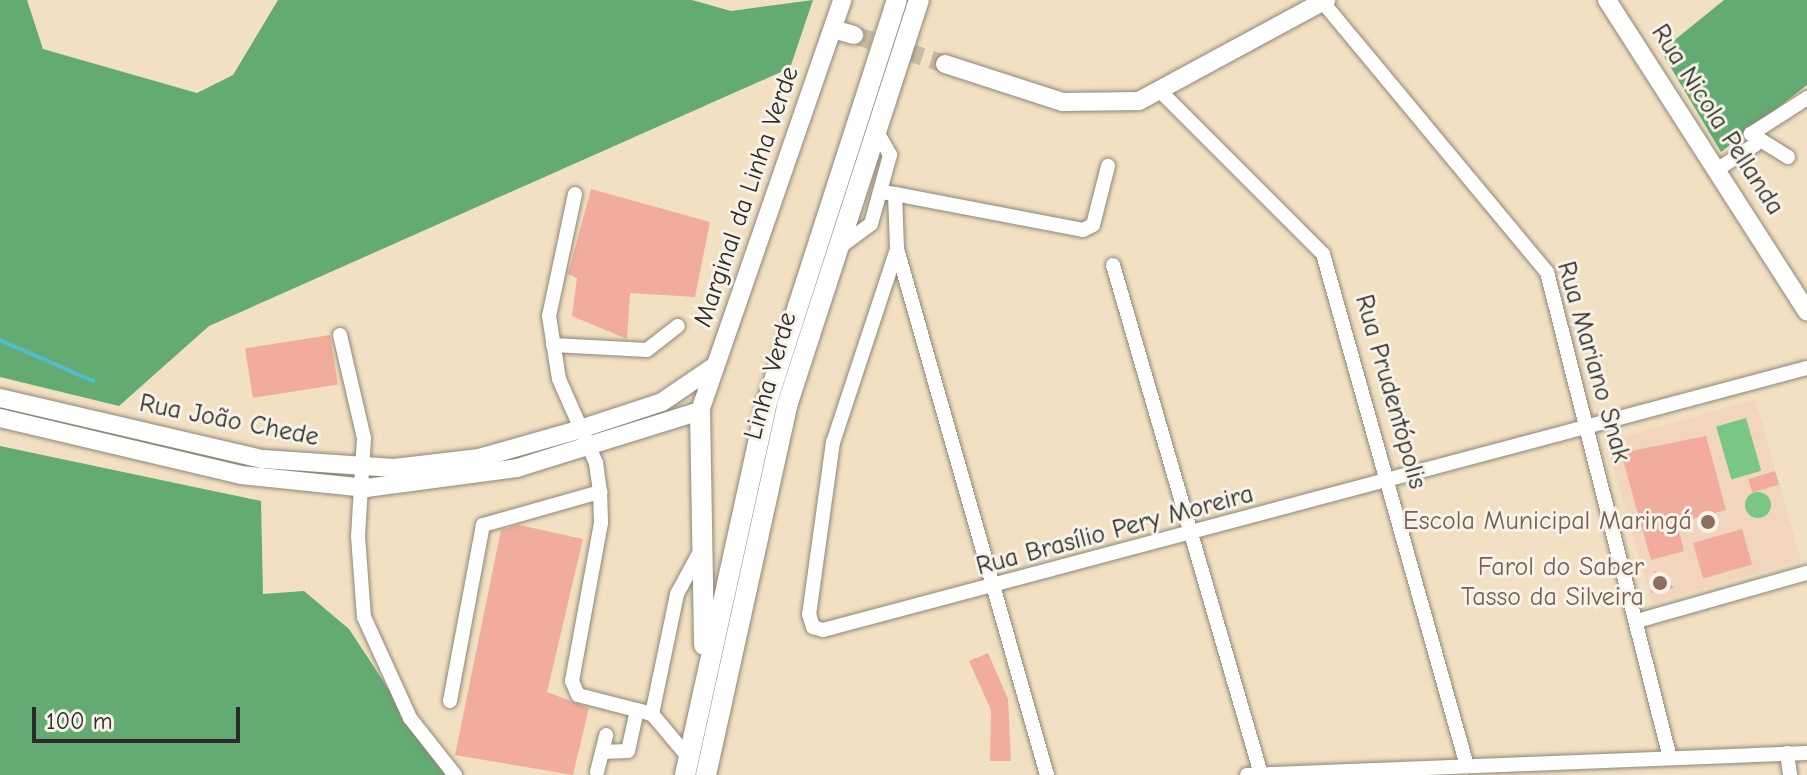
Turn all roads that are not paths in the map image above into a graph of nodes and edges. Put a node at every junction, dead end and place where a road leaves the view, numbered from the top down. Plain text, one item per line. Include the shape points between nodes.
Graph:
1 (842, 0) edge
2 (897, 0) edge
3 (919, 0) edge
4 (1607, 0) edge
5 (1323, 1) edge
6 (833, 29) junction
7 (854, 35) tunnel mouth
8 (945, 64) tunnel mouth
9 (1161, 92) junction
10 (1807, 98) edge
11 (876, 130) junction
12 (1756, 144) junction
13 (1788, 157) dead end
14 (1108, 166) dead end
15 (1718, 169) junction
16 (888, 193) junction
17 (575, 194) dead end
18 (897, 249) junction
19 (837, 250) junction
20 (1113, 265) dead end
21 (1807, 311) edge
22 (678, 326) dead end
23 (340, 335) dead end
24 (553, 345) junction
25 (717, 364) junction
26 (1807, 368) edge
27 (0, 398) edge
28 (700, 411) junction
29 (0, 418) edge
30 (1590, 428) junction
31 (577, 430) junction
32 (153, 434) junction
33 (586, 448) junction
34 (149, 454) junction
35 (366, 478) junction
36 (1391, 482) junction
37 (600, 492) junction
38 (1192, 536) junction
39 (702, 548) junction
40 (1807, 573) edge
41 (995, 589) junction
42 (1637, 621) junction
43 (704, 685) junction
44 (450, 701) dead end
45 (637, 710) junction
46 (652, 714) junction
47 (606, 735) dead end
48 (602, 752) junction
49 (1787, 753) junction
50 (1807, 753) edge
51 (1670, 758) junction
52 (687, 766) edge
53 (1467, 766) junction
54 (1605, 768) edge
55 (597, 772) dead end
56 (1261, 774) edge
57 (1291, 774) edge
58 (455, 775) edge
59 (706, 775) edge
60 (1047, 775) edge
61 (1247, 775) edge
62 (1790, 775) edge

1 - 6 main road, Marginal da Linha Verde
2 - 43 highway, Linha Verde via 778,362
3 - 11 highway, Linha Verde
4 - 15 main road, Rua Nicola Pellanda
5 - 9 main road
5 - 30 street, Rua Mariano Snak via 1547,272
6 - 7 main road
6 - 25 main road, Marginal da Linha Verde
8 - 9 main road via 1063,102 1139,101
9 - 36 street, Rua Prudentópolis via 1323,254
10 - 12 street via 1751,134
11 - 16 street via 890,147
11 - 19 highway, Linha Verde
12 - 13 street
12 - 15 street
14 - 16 street via 1093,225 1083,230
15 - 21 main road, Rua Nicola Pellanda
16 - 18 street
16 - 19 street via 871,224
17 - 24 street via 549,297
18 - 41 street
18 - 41 street, Rua Brasílio Pery Moreira via 839,409 811,589 813,627
19 - 59 highway, Linha Verde via 774,457
20 - 38 street
22 - 24 street via 647,350
23 - 35 street
24 - 31 street
25 - 28 main road, Marginal da Linha Verde
25 - 31 main road, Rua João Chede via 662,402
26 - 30 street, Rua Brasílio Pery Moreira
27 - 32 main road, Rua João Chede
28 - 33 main road, Rua João Chede
28 - 39 highway
29 - 34 main road, Rua João Chede
30 - 36 street, Rua Brasílio Pery Moreira
30 - 42 street, Rua Mariano Snak
31 - 33 street
31 - 35 main road, Rua João Chede via 464,460
32 - 34 main road
32 - 35 main road, Rua João Chede
33 - 35 main road, Rua João Chede via 455,481
33 - 37 street
34 - 35 main road, Rua João Chede via 271,480
35 - 58 street via 358,536 364,617 410,718
36 - 38 street, Rua Brasílio Pery Moreira
36 - 53 street, Rua Prudentópolis
37 - 44 street via 483,525
37 - 45 street via 573,688
38 - 41 street, Rua Brasílio Pery Moreira
38 - 56 street
39 - 43 highway
39 - 46 street via 677,594
40 - 42 street
41 - 60 street
42 - 51 street, Rua Mariano Snak
43 - 52 highway, Linha Verde
45 - 46 street
45 - 48 street via 628,751
46 - 52 street
47 - 48 street
48 - 55 street
49 - 50 street
49 - 51 street
49 - 62 street
51 - 54 street
53 - 54 street
53 - 57 street
56 - 57 street
56 - 61 street

